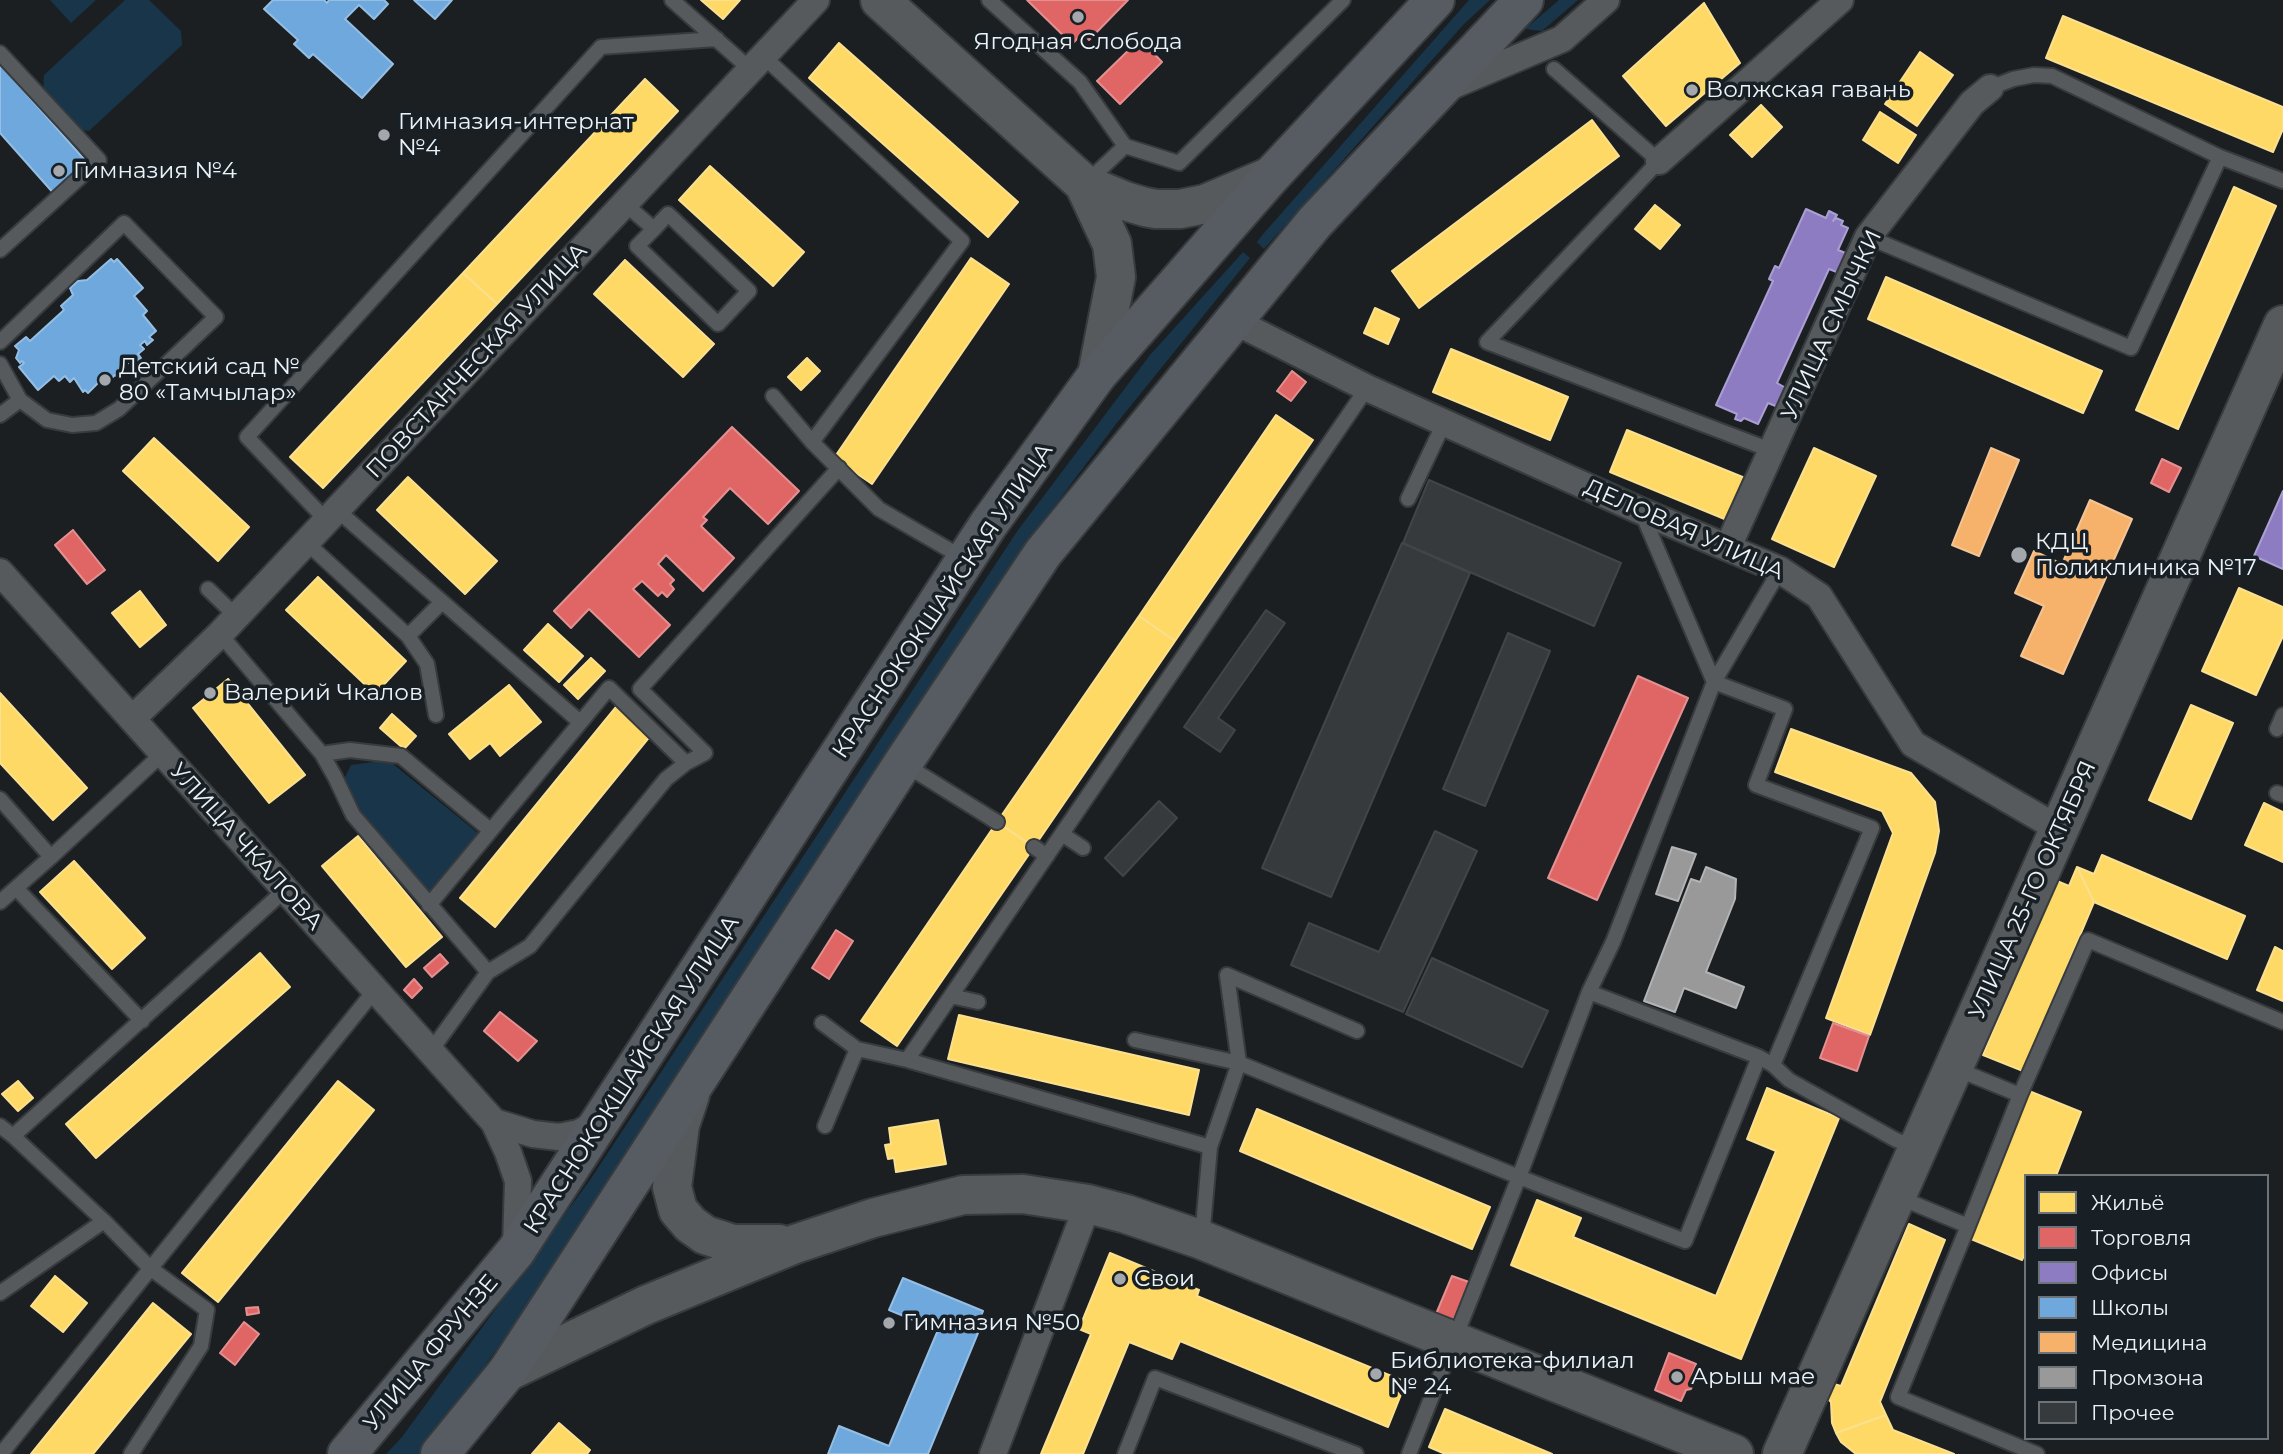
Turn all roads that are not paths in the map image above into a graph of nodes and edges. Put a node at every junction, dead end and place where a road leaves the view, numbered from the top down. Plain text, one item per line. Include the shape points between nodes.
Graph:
1 (672, 0) edge
2 (816, 0) edge
3 (880, 0) edge
4 (989, 0) edge
5 (1343, 0) edge
6 (1435, 0) edge
7 (1524, 0) edge
8 (1606, 0) edge
9 (1840, 0) edge
10 (717, 39) junction
11 (0, 53) edge
12 (757, 63) junction
13 (1554, 69) dead end
14 (1990, 88) joint
15 (1438, 92) junction
16 (1125, 146) junction
17 (2220, 157) junction
18 (1659, 161) junction
19 (1271, 176) junction
20 (2283, 181) edge
21 (1084, 184) junction
22 (625, 204) junction
23 (654, 229) junction
24 (1868, 237) junction
25 (0, 250) edge
26 (1234, 321) junction
27 (2283, 325) edge
28 (0, 342) edge
29 (0, 364) edge
30 (1097, 374) junction
31 (1367, 388) junction
32 (773, 396) dead end
33 (20, 400) junction
34 (0, 415) edge
35 (1444, 423) junction
36 (812, 442) junction
37 (1773, 451) junction
38 (839, 468) junction
39 (1408, 499) dead end
40 (1641, 511) junction
41 (332, 516) junction
42 (307, 543) junction
43 (1728, 547) junction
44 (966, 559) junction
45 (1780, 570) junction
46 (0, 572) edge
47 (208, 589) dead end
48 (442, 602) junction
49 (229, 625) junction
50 (408, 636) junction
51 (1714, 682) junction
52 (436, 715) dead end
53 (2283, 715) edge
54 (134, 718) junction
55 (580, 722) junction
56 (2277, 729) dead end
57 (162, 754) junction
58 (322, 754) junction
59 (687, 763) junction
60 (903, 763) junction
61 (0, 799) edge
62 (997, 822) dead end
63 (2059, 829) junction
64 (490, 830) junction
65 (1062, 834) junction
66 (1034, 847) dead end
67 (1083, 848) dead end
68 (1047, 856) junction
69 (51, 857) junction
70 (16, 888) junction
71 (285, 890) junction
72 (0, 902) edge
73 (429, 905) junction
74 (488, 972) junction
75 (375, 990) junction
76 (1589, 992) junction
77 (951, 996) junction
78 (978, 1002) dead end
79 (142, 1021) junction
80 (2283, 1022) edge
81 (822, 1023) dead end
82 (1357, 1031) dead end
83 (1135, 1040) dead end
84 (857, 1049) junction
85 (430, 1052) junction
86 (1759, 1057) junction
87 (907, 1060) junction
88 (1239, 1063) junction
89 (1773, 1065) junction
90 (1953, 1068) junction
91 (692, 1091) junction
92 (2020, 1095) junction
93 (604, 1119) junction
94 (494, 1122) junction
95 (0, 1126) edge
96 (825, 1126) dead end
97 (13, 1136) junction
98 (1210, 1147) junction
99 (1919, 1149) junction
100 (1519, 1177) junction
101 (1896, 1196) junction
102 (1088, 1204) junction
103 (104, 1221) junction
104 (1968, 1226) junction
105 (1202, 1240) junction
106 (795, 1244) junction
107 (516, 1251) junction
108 (150, 1269) junction
109 (0, 1293) edge
110 (1454, 1341) junction
111 (508, 1372) junction
112 (1, 1454) edge
113 (131, 1454) edge
114 (346, 1454) edge
115 (440, 1454) edge
116 (993, 1454) edge
117 (1125, 1454) edge
118 (1356, 1454) edge
119 (1409, 1454) edge
120 (1734, 1454) edge
121 (1782, 1454) edge
122 (2037, 1454) edge

1 - 10 lane
2 - 12 street, ПОВСТАНЧЕСКАЯ УЛИЦА
3 - 21 street
4 - 16 lane via 1080,82
5 - 16 lane via 1179,163
6 - 19 main road, КРАСНОКОКШАЙСКАЯ УЛИЦА
7 - 15 main road
8 - 15 street via 1562,39
9 - 18 street
10 - 12 lane
10 - 41 lane via 601,47 247,437
11 - 25 lane via 99,160
12 - 22 street, ПОВСТАНЧЕСКАЯ УЛИЦА
12 - 36 lane via 962,241
13 - 18 lane
14 - 17 lane via 2013,79 2052,76
14 - 24 street, УЛИЦА СМЫЧКИ via 1972,103
15 - 26 main road via 1315,222
16 - 21 lane
17 - 20 lane
17 - 24 lane via 2131,348
18 - 37 lane via 1487,342
19 - 21 street via 1205,204 1180,208 1145,207
19 - 30 main road, КРАСНОКОКШАЙСКАЯ УЛИЦА
21 - 30 street via 1112,244 1116,277
22 - 23 lane
22 - 41 street, ПОВСТАНЧЕСКАЯ УЛИЦА
23 - 23 lane via 637,247 718,324 748,291 668,214
24 - 37 street, УЛИЦА СМЫЧКИ
26 - 31 street, ДЕЛОВАЯ УЛИЦА
26 - 60 main road via 1043,553
27 - 63 street, УЛИЦА 25-ГО ОКТЯБРЯ
28 - 33 lane via 124,223 216,317 119,409 96,424 47,420
29 - 33 lane
30 - 44 main road, КРАСНОКОКШАЙСКАЯ УЛИЦА
31 - 35 street, ДЕЛОВАЯ УЛИЦА
31 - 65 lane
32 - 36 lane
33 - 34 lane
35 - 39 lane
35 - 40 street, ДЕЛОВАЯ УЛИЦА
36 - 38 lane
37 - 43 street, УЛИЦА СМЫЧКИ
38 - 44 lane via 879,509
38 - 59 lane via 640,689 705,753
40 - 43 street, ДЕЛОВАЯ УЛИЦА
40 - 51 lane
41 - 42 street, ПОВСТАНЧЕСКАЯ УЛИЦА
41 - 48 lane
42 - 49 street, ПОВСТАНЧЕСКАЯ УЛИЦА
42 - 50 lane
43 - 45 street, ДЕЛОВАЯ УЛИЦА
44 - 93 main road, КРАСНОКОКШАЙСКАЯ УЛИЦА
45 - 51 lane
45 - 63 street, ДЕЛОВАЯ УЛИЦА via 1819,596 1913,744
46 - 54 street, УЛИЦА ЧКАЛОВА
47 - 49 lane
48 - 50 lane
48 - 55 lane
49 - 54 street, ПОВСТАНЧЕСКАЯ УЛИЦА
49 - 58 lane
50 - 52 lane via 427,664
51 - 76 lane via 1613,942
51 - 89 lane via 1785,709 1756,785 1872,828
53 - 56 lane
54 - 57 street, УЛИЦА ЧКАЛОВА
55 - 59 lane via 610,688
55 - 64 lane
57 - 69 lane
57 - 71 street, УЛИЦА ЧКАЛОВА
58 - 64 lane via 350,750 401,756
58 - 73 lane via 353,815
59 - 74 lane via 666,779 530,946
60 - 62 lane
60 - 91 main road
61 - 69 lane
63 - 90 street, УЛИЦА 25-ГО ОКТЯБРЯ
64 - 73 lane
65 - 67 lane
65 - 68 lane
66 - 68 lane
68 - 77 lane
69 - 70 lane
70 - 72 lane
70 - 79 lane
71 - 75 street, УЛИЦА ЧКАЛОВА
71 - 79 lane
73 - 74 lane
74 - 85 lane
75 - 85 street, УЛИЦА ЧКАЛОВА
75 - 108 lane
76 - 86 lane
76 - 100 lane
77 - 78 lane
77 - 87 lane
79 - 97 lane
80 - 92 lane via 2088,940
81 - 84 lane
82 - 88 lane via 1227,975
83 - 88 lane
84 - 87 lane
84 - 96 lane
85 - 94 street, УЛИЦА ЧКАЛОВА
86 - 89 lane
86 - 100 lane via 1685,1241
87 - 98 lane
88 - 98 lane
88 - 100 lane
89 - 99 lane via 1789,1080
90 - 92 lane
90 - 99 street, УЛИЦА 25-ГО ОКТЯБРЯ
91 - 106 street via 680,1125 672,1187 678,1210 705,1236 733,1244
91 - 111 main road
92 - 104 lane
93 - 94 street via 559,1138
93 - 107 main road, КРАСНОКОКШАЙСКАЯ УЛИЦА
94 - 107 street, УЛИЦА ЧКАЛОВА via 518,1181
95 - 97 lane
97 - 103 lane
98 - 105 lane
99 - 101 street, УЛИЦА 25-ГО ОКТЯБРЯ
100 - 110 lane
101 - 104 lane
101 - 121 street, УЛИЦА 25-ГО ОКТЯБРЯ
102 - 105 street
102 - 106 street via 1023,1194 963,1195
102 - 116 street
103 - 108 lane
103 - 109 lane
104 - 122 lane via 1898,1396
105 - 110 street
106 - 111 street via 646,1305
107 - 114 main road, УЛИЦА ФРУНЗЕ
108 - 112 lane
108 - 113 lane via 208,1310 201,1346
110 - 119 lane
110 - 120 street
111 - 115 main road
117 - 118 lane via 1155,1378

